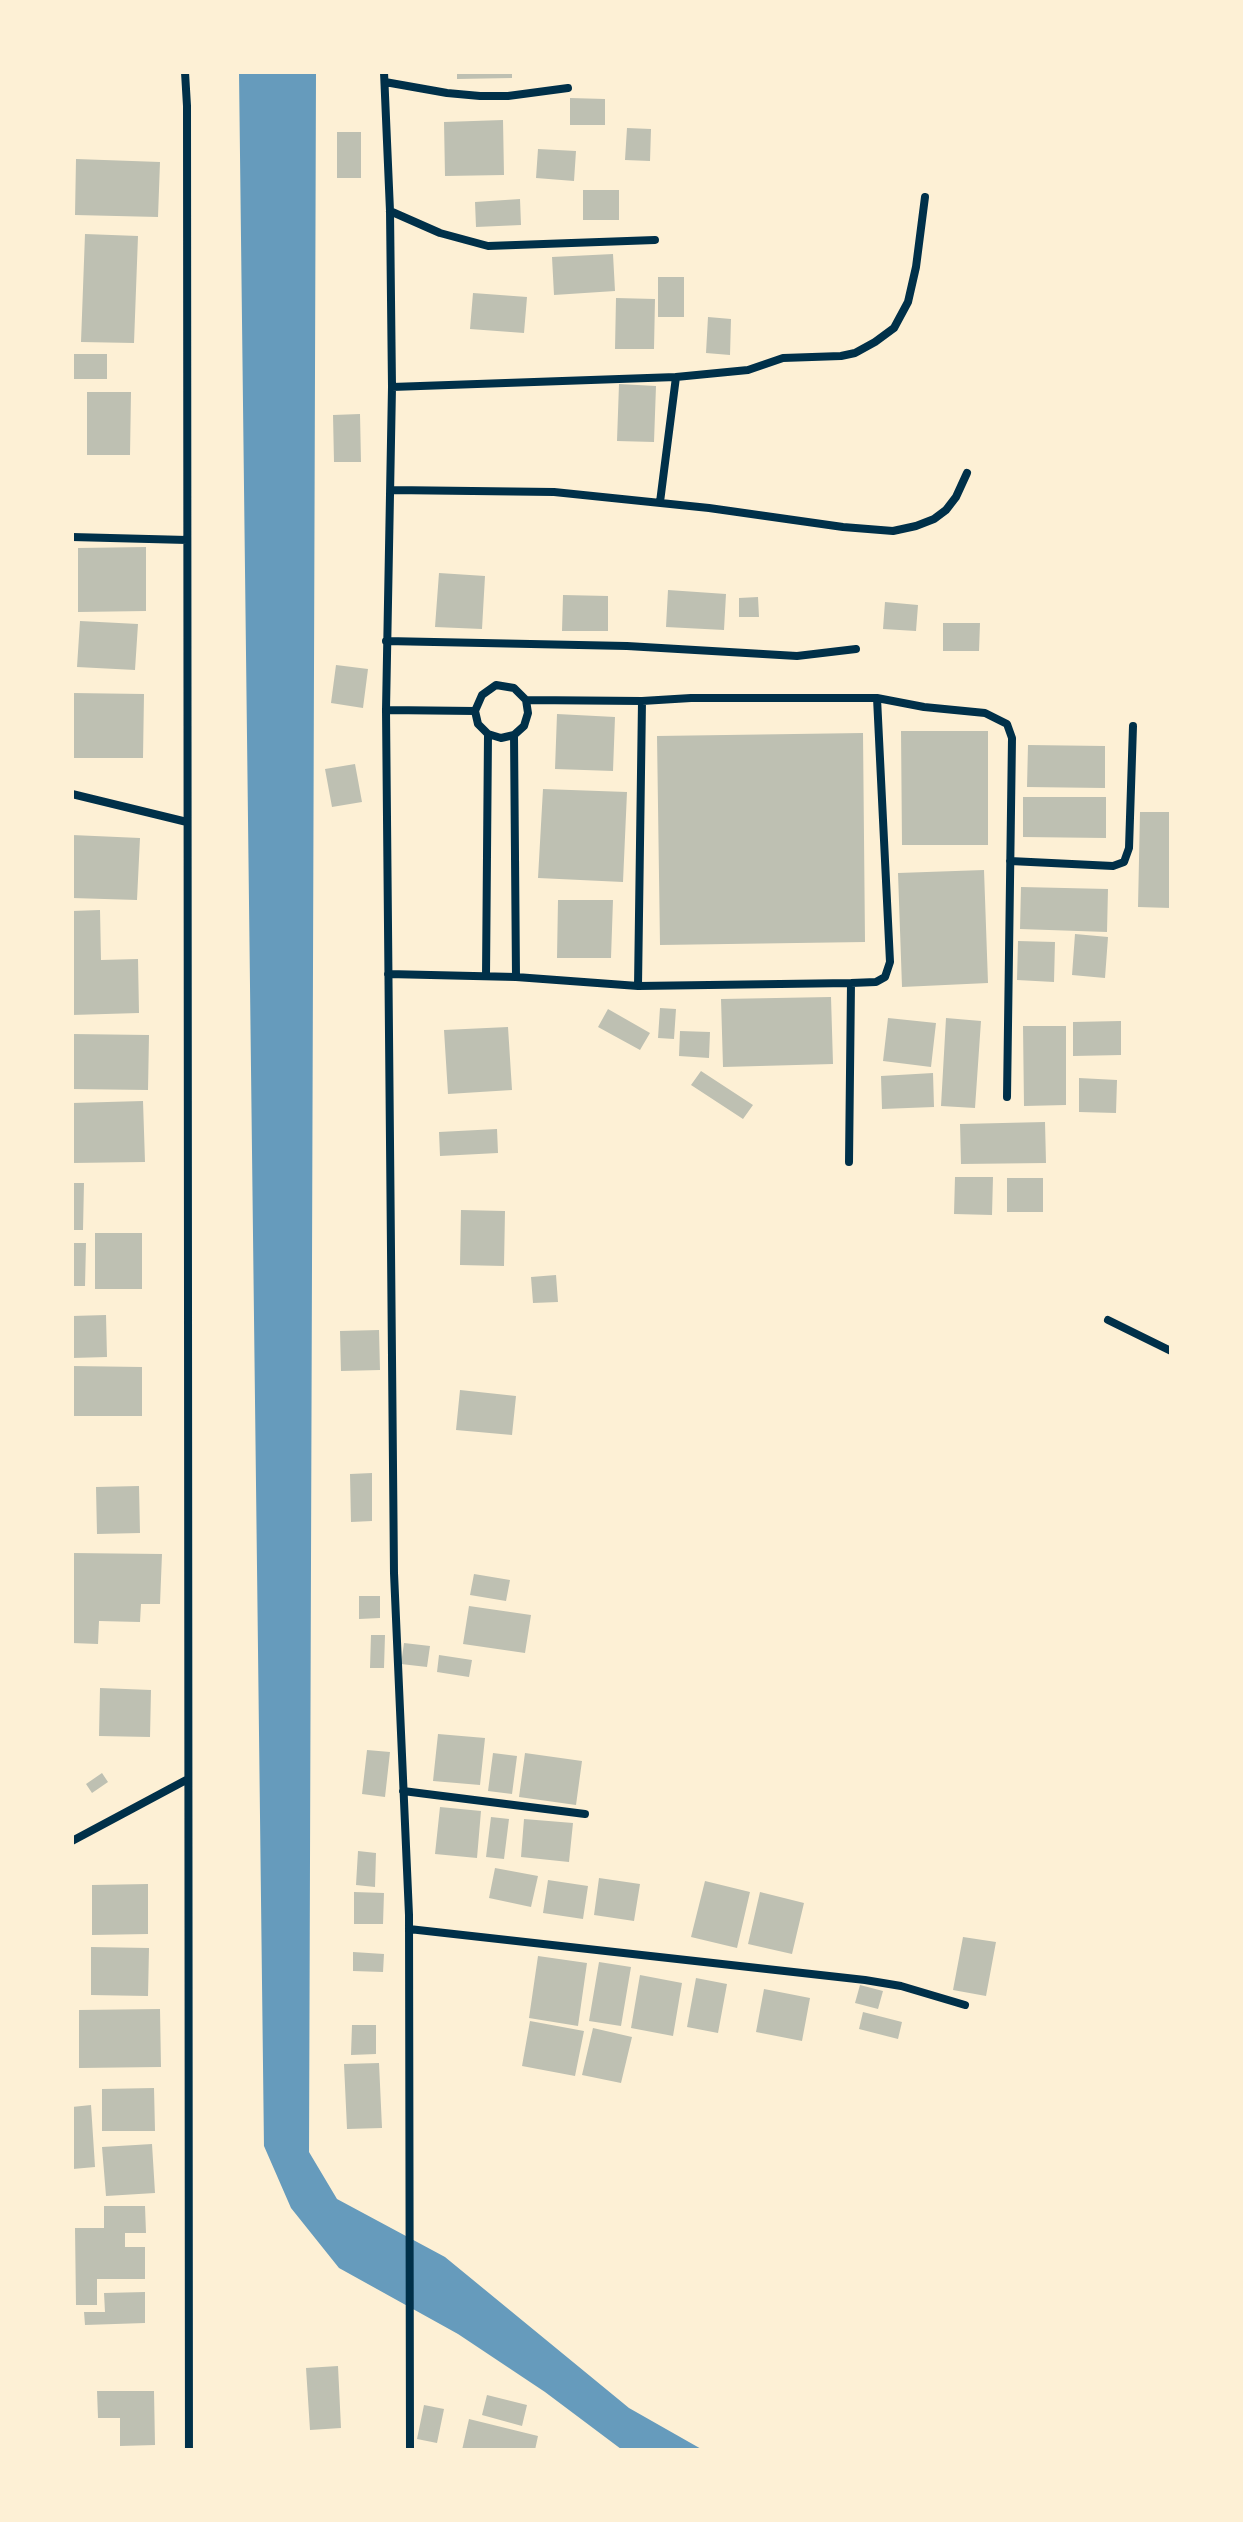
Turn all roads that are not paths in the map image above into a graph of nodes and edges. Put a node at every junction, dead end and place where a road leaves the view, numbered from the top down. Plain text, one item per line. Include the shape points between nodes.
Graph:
1 (185, 72) edge
2 (385, 77) edge
3 (568, 88) dead end
4 (925, 197) dead end
5 (390, 211) junction
6 (655, 240) dead end
7 (676, 377) junction
8 (392, 387) junction
9 (967, 473) dead end
10 (391, 490) junction
11 (660, 502) junction
12 (72, 537) edge
13 (187, 540) junction
14 (386, 641) junction
15 (856, 649) dead end
16 (877, 698) junction
17 (526, 700) junction
18 (642, 701) junction
19 (386, 710) junction
20 (475, 711) junction
21 (1133, 726) dead end
22 (488, 734) junction
23 (514, 735) junction
24 (72, 794) edge
25 (187, 822) junction
26 (1010, 861) junction
27 (388, 974) junction
28 (486, 976) junction
29 (516, 977) junction
30 (851, 983) junction
31 (638, 986) junction
32 (1007, 1097) dead end
33 (849, 1162) dead end
34 (1108, 1320) dead end
35 (1171, 1351) edge
36 (188, 1779) junction
37 (403, 1791) junction
38 (585, 1814) dead end
39 (72, 1841) edge
40 (409, 1929) junction
41 (965, 2005) dead end
42 (189, 2450) edge
43 (410, 2450) edge

1 - 13 street
2 - 3 street via 480,96
2 - 5 street
4 - 7 street via 908,302 894,328 875,342 841,356 783,358 748,370
5 - 6 street via 488,246
5 - 8 street
7 - 8 street
7 - 11 street
8 - 10 street
9 - 11 street via 946,510 893,531
10 - 11 street via 554,492
10 - 14 street
12 - 13 street
13 - 25 street
14 - 15 street via 797,656
14 - 19 street
16 - 18 street
16 - 26 street via 985,713 1007,724 1012,738
16 - 30 street via 890,962 881,980
17 - 18 street
17 - 20 street via 514,688 496,685 482,695
17 - 23 street via 524,726
18 - 31 street
19 - 20 street
19 - 27 street
20 - 22 street
21 - 26 street via 1129,848 1124,862 1113,866
22 - 23 street
22 - 28 street
23 - 29 street
24 - 25 street
25 - 36 street
26 - 32 street
27 - 28 street
27 - 37 street via 394,1573
28 - 29 street
29 - 31 street
30 - 31 street
30 - 33 street
34 - 35 street
36 - 39 street
36 - 42 street
37 - 38 street
37 - 40 street
40 - 41 street via 865,1980
40 - 43 street

